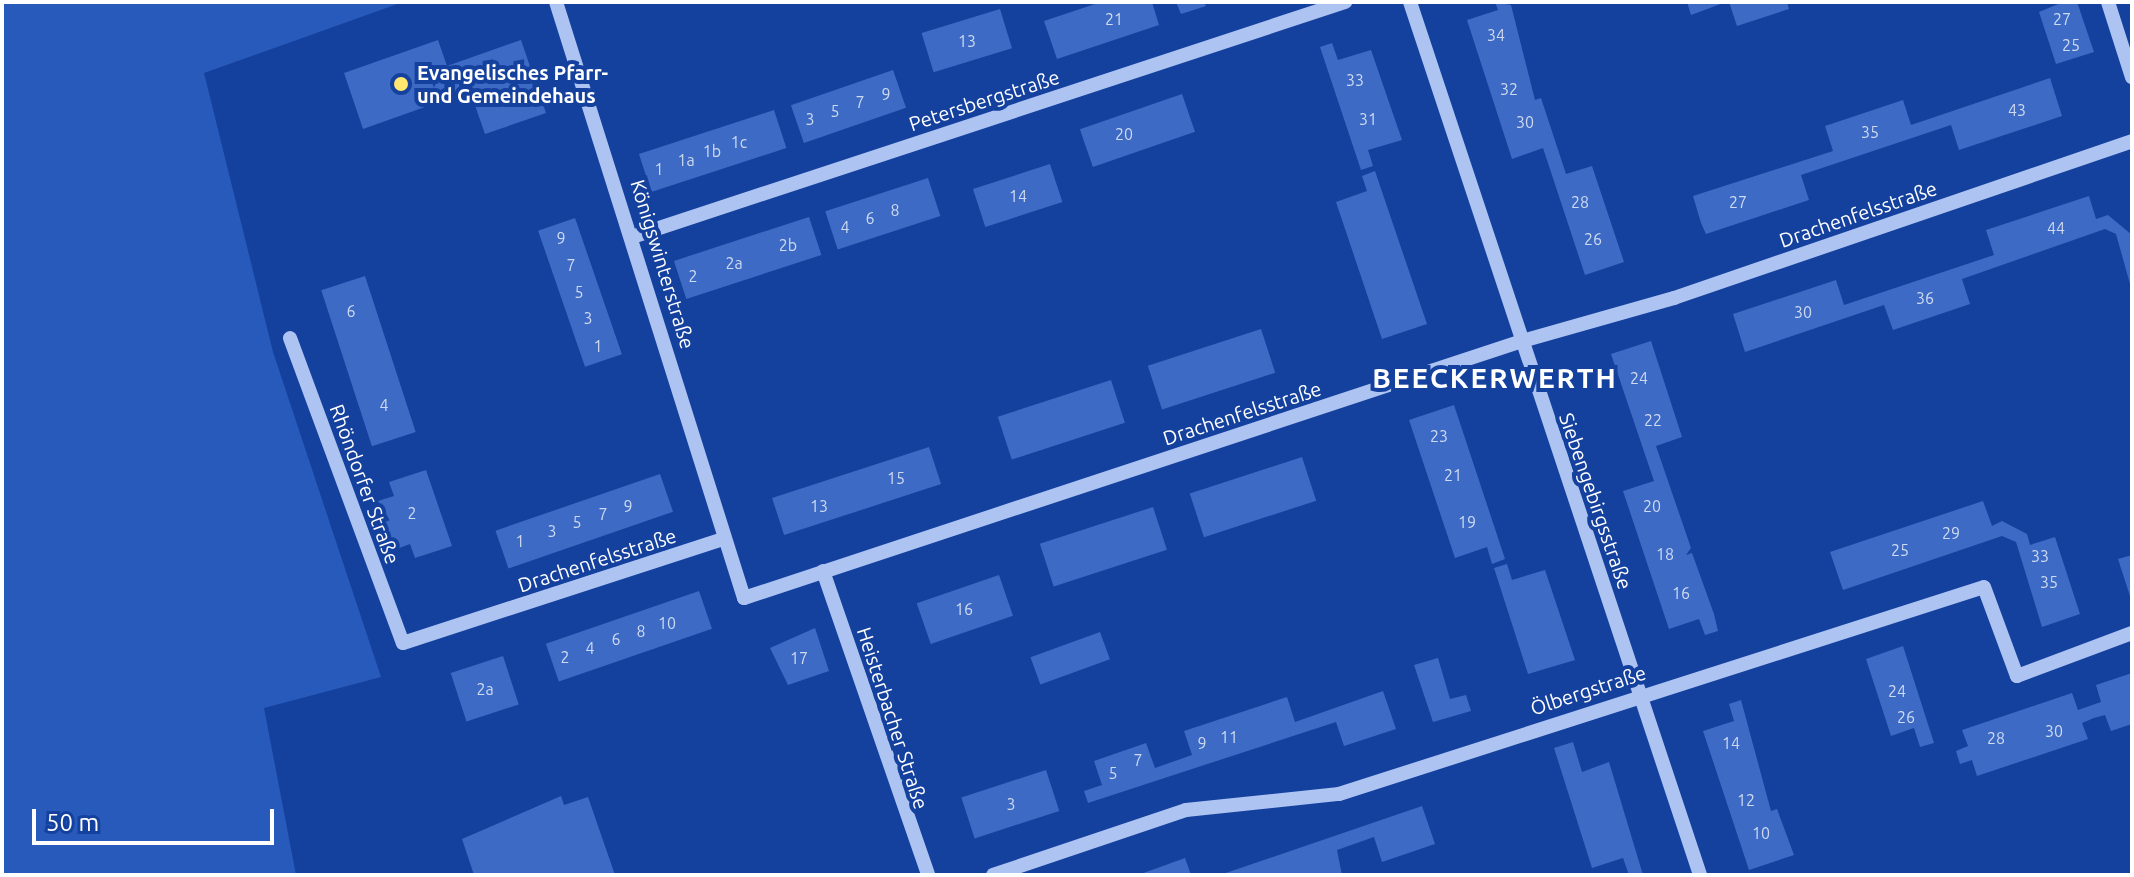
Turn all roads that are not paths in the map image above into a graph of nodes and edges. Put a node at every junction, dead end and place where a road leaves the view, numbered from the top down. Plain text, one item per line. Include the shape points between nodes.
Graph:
1 (556, 2) edge
2 (1345, 2) edge
3 (1410, 2) edge
4 (2108, 2) edge
5 (2132, 77) edge
6 (2132, 141) edge
7 (635, 236) junction
8 (290, 338) dead end
9 (1522, 341) junction
10 (724, 539) junction
11 (823, 571) junction
12 (2132, 633) edge
13 (403, 643) joint
14 (1640, 694) junction
15 (928, 875) edge
16 (993, 875) edge
17 (1700, 875) edge

1 - 7 street, Königswinterstraße
2 - 7 street, Petersbergstraße
3 - 9 street, Siebengebirgsstraße
4 - 5 street
6 - 9 street, Drachenfelsstraße via 1674,298
7 - 10 street, Königswinterstraße
8 - 13 street, Rhöndorfer Straße
9 - 11 street, Drachenfelsstraße
9 - 14 street, Siebengebirgsstraße
10 - 11 street, Drachenfelsstraße via 744,598
10 - 13 street, Drachenfelsstraße
11 - 15 street, Heisterbacher Straße
12 - 14 street, Ölbergstraße via 2017,676 1984,587
14 - 16 street, Ölbergstraße via 1339,794 1186,810
14 - 17 street, Siebengebirgsstraße

